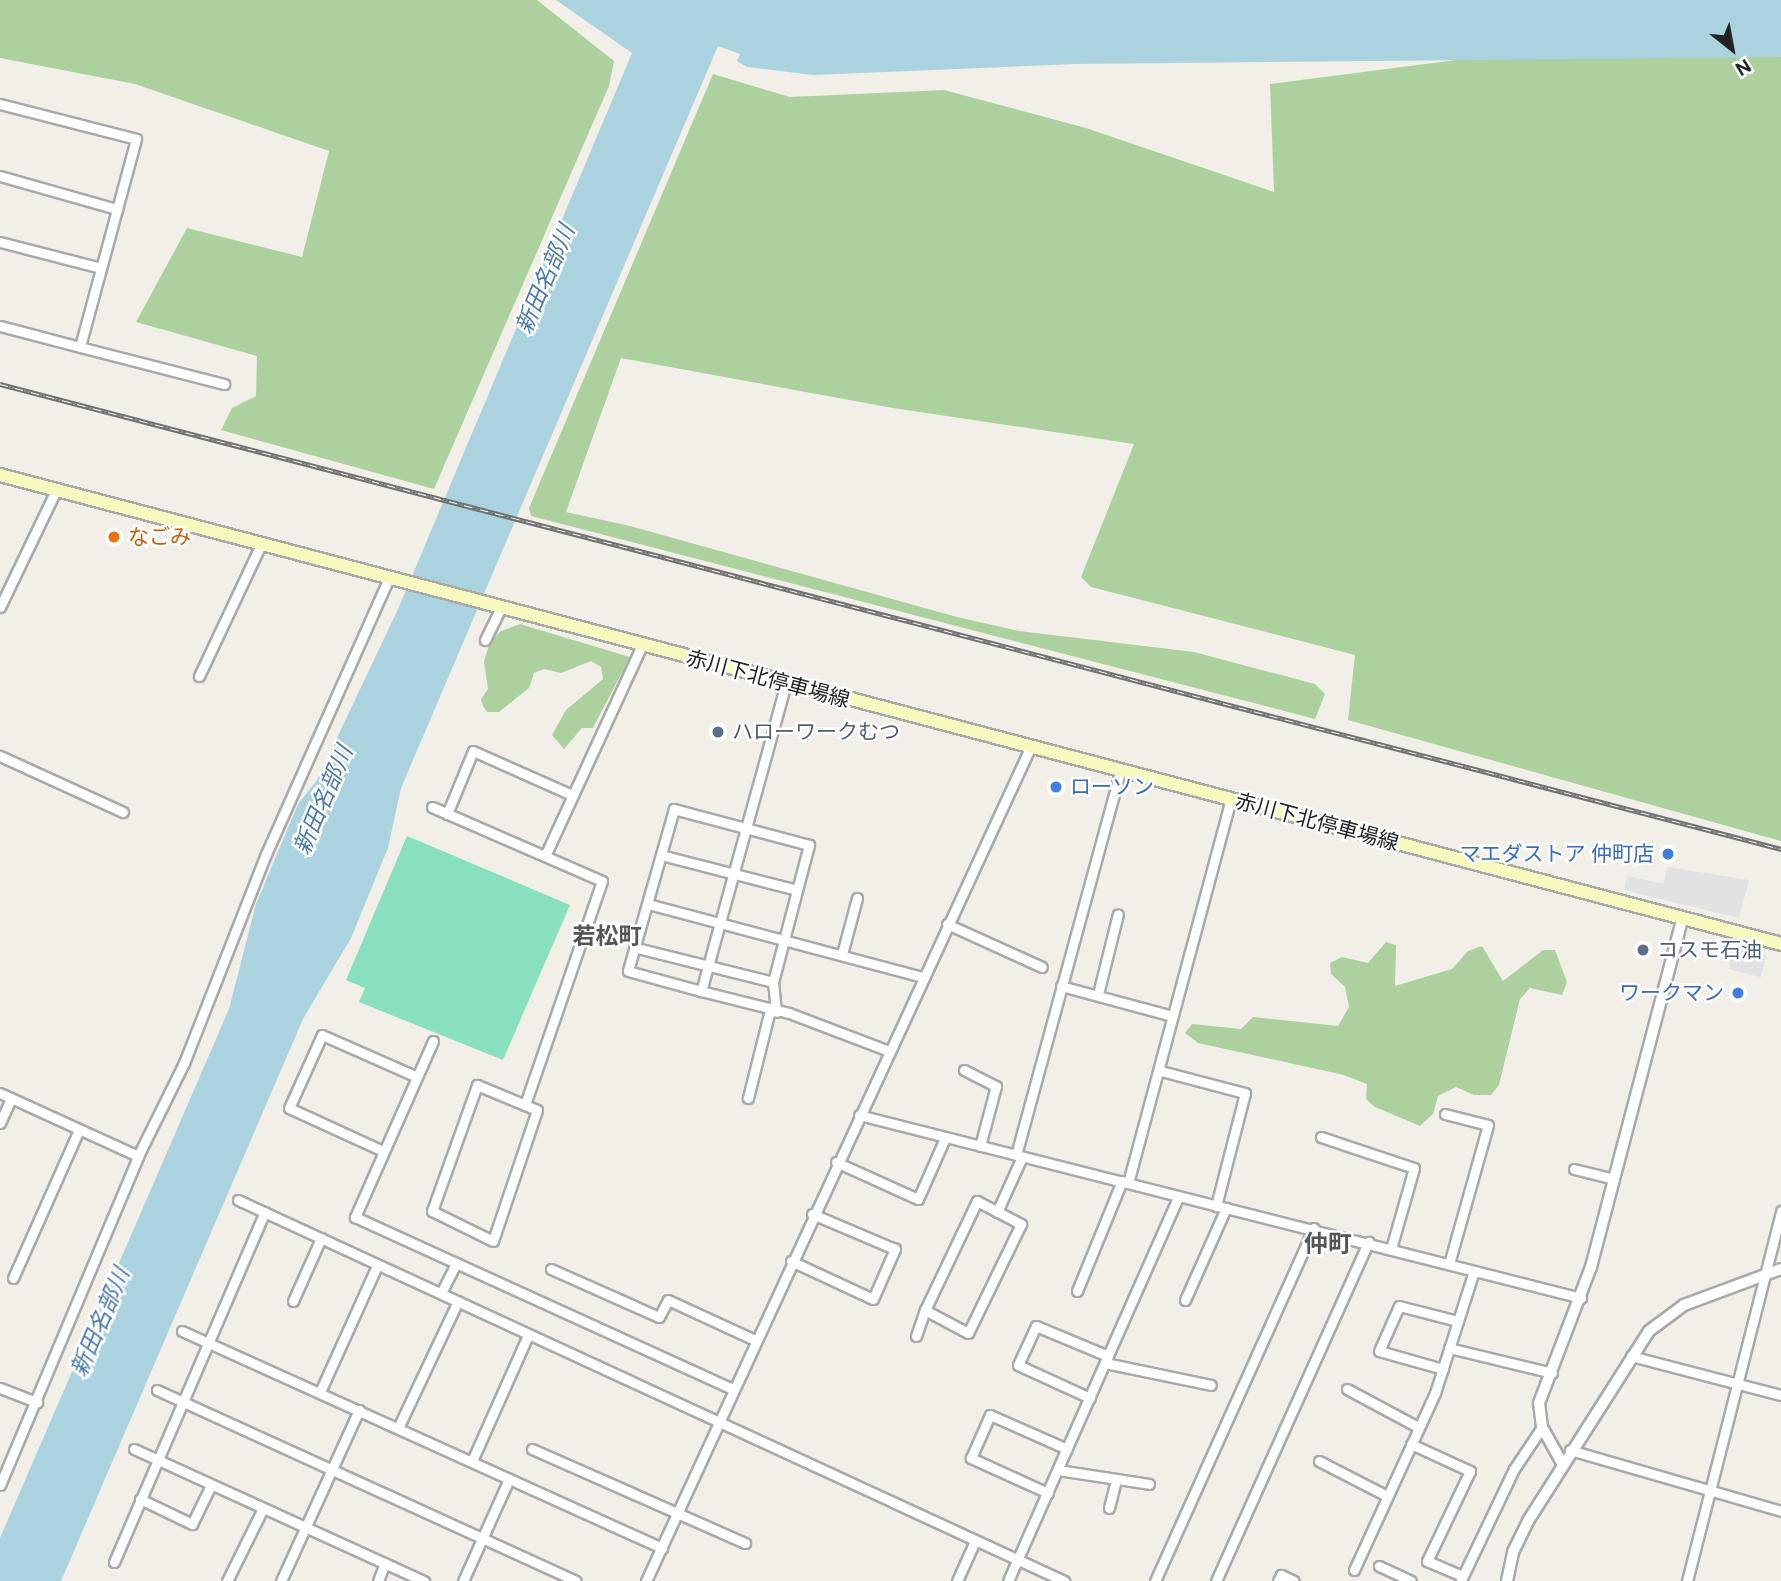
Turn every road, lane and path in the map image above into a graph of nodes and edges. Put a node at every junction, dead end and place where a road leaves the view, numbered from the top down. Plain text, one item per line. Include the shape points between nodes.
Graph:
1 (0, 104) edge
2 (0, 176) edge
3 (117, 209) junction
4 (0, 242) edge
5 (101, 268) junction
6 (0, 326) edge
7 (80, 347) junction
8 (225, 384) dead end
9 (0, 475) edge
10 (56, 491) junction
11 (261, 544) junction
12 (391, 578) junction
13 (0, 607) edge
14 (501, 607) junction
15 (485, 640) dead end
16 (642, 645) junction
17 (199, 676) dead end
18 (786, 683) junction
19 (1030, 748) junction
20 (0, 756) edge
21 (1120, 772) junction
22 (572, 795) junction
23 (1231, 799) junction
24 (432, 807) dead end
25 (123, 812) dead end
26 (447, 814) junction
27 (745, 828) junction
28 (661, 855) junction
29 (545, 856) junction
30 (732, 873) junction
31 (797, 890) junction
32 (857, 898) dead end
33 (648, 904) junction
34 (1118, 914) dead end
35 (1682, 919) junction
36 (719, 922) junction
37 (947, 924) junction
38 (785, 938) junction
39 (1781, 944) edge
40 (637, 948) junction
41 (842, 954) junction
42 (708, 965) junction
43 (1042, 967) dead end
44 (922, 977) junction
45 (773, 982) junction
46 (1061, 986) junction
47 (701, 991) junction
48 (1098, 994) junction
49 (773, 1011) junction
50 (1172, 1016) junction
51 (433, 1041) dead end
52 (889, 1051) junction
53 (964, 1070) dead end
54 (1161, 1071) junction
55 (415, 1076) junction
56 (0, 1093) edge
57 (11, 1098) junction
58 (748, 1098) dead end
59 (525, 1105) junction
60 (1445, 1114) dead end
61 (859, 1115) junction
62 (0, 1124) edge
63 (79, 1130) junction
64 (1321, 1137) dead end
65 (945, 1138) junction
66 (979, 1146) junction
67 (383, 1151) junction
68 (138, 1156) junction
69 (1019, 1156) junction
70 (836, 1162) junction
71 (1574, 1170) dead end
72 (1614, 1179) junction
73 (1125, 1182) junction
74 (1179, 1196) junction
75 (238, 1200) dead end
76 (1216, 1206) junction
77 (1226, 1208) junction
78 (1781, 1211) edge
79 (265, 1212) junction
80 (997, 1212) junction
81 (812, 1214) junction
82 (1314, 1228) junction
83 (321, 1238) junction
84 (1367, 1242) junction
85 (1391, 1249) junction
86 (791, 1261) junction
87 (456, 1264) junction
88 (1449, 1265) junction
89 (377, 1266) junction
90 (551, 1269) dead end
91 (1781, 1269) edge
92 (1474, 1271) junction
93 (1763, 1276) junction
94 (13, 1278) dead end
95 (1077, 1291) dead end
96 (441, 1293) junction
97 (1581, 1298) junction
98 (1185, 1300) dead end
99 (293, 1301) dead end
100 (458, 1301) junction
101 (925, 1311) junction
102 (1458, 1321) junction
103 (182, 1331) dead end
104 (528, 1335) junction
105 (916, 1336) dead end
106 (755, 1340) junction
107 (209, 1342) junction
108 (1449, 1348) junction
109 (1630, 1356) junction
110 (1107, 1360) junction
111 (1443, 1369) junction
112 (1552, 1373) junction
113 (1737, 1384) junction
114 (1211, 1385) dead end
115 (1347, 1389) dead end
116 (157, 1390) dead end
117 (733, 1390) junction
118 (320, 1391) junction
119 (1, 1392) edge
120 (1781, 1395) edge
121 (1090, 1398) junction
122 (37, 1402) junction
123 (183, 1402) junction
124 (359, 1410) junction
125 (718, 1422) junction
126 (1418, 1427) junction
127 (1542, 1427) junction
128 (398, 1428) junction
129 (1411, 1444) junction
130 (134, 1449) dead end
131 (532, 1449) dead end
132 (1067, 1449) junction
133 (1570, 1450) junction
134 (157, 1459) junction
135 (472, 1461) junction
136 (1319, 1461) dead end
137 (1562, 1463) junction
138 (333, 1469) junction
139 (1058, 1470) junction
140 (509, 1479) junction
141 (1116, 1479) junction
142 (1149, 1484) dead end
143 (211, 1485) junction
144 (0, 1486) edge
145 (1048, 1493) junction
146 (1707, 1493) junction
147 (1387, 1496) junction
148 (140, 1499) junction
149 (263, 1508) junction
150 (1108, 1508) dead end
151 (1781, 1511) edge
152 (677, 1513) junction
153 (306, 1525) junction
154 (483, 1539) junction
155 (975, 1541) junction
156 (745, 1543) dead end
157 (662, 1548) junction
158 (1017, 1561) junction
159 (114, 1562) dead end
160 (385, 1563) junction
161 (1379, 1566) dead end
162 (1354, 1570) dead end
163 (1461, 1579) edge
164 (650, 1580) edge
165 (227, 1581) edge
166 (281, 1581) edge
167 (378, 1581) edge
168 (424, 1581) edge
169 (463, 1581) edge
170 (576, 1581) edge
171 (957, 1581) edge
172 (1008, 1581) edge
173 (1064, 1581) edge
174 (1155, 1581) edge
175 (1216, 1581) edge
176 (1278, 1581) edge
177 (1294, 1581) edge
178 (1411, 1581) edge
179 (1507, 1581) edge
180 (1687, 1581) edge

1 - 3 street via 136,139
2 - 3 street
3 - 5 street
4 - 5 street
5 - 7 street
6 - 7 street
7 - 8 street
9 - 10 main road, 赤川下北停車場線
10 - 11 main road, 赤川下北停車場線
10 - 13 street
11 - 12 main road, 赤川下北停車場線
11 - 17 street
12 - 14 main road, 赤川下北停車場線
12 - 68 street via 266,854 184,1063
14 - 15 street
14 - 16 main road, 赤川下北停車場線
16 - 18 main road, 赤川下北停車場線
16 - 22 street
18 - 19 main road, 赤川下北停車場線
18 - 27 street
19 - 21 main road, 赤川下北停車場線
19 - 37 street
20 - 25 street
21 - 23 main road, 赤川下北停車場線
21 - 46 street
22 - 26 street via 473,751
22 - 29 street
23 - 35 main road, 赤川下北停車場線
23 - 50 street
24 - 26 street
26 - 29 street
27 - 28 street via 674,809
27 - 30 street
27 - 31 street via 810,845
28 - 30 street
28 - 33 street
29 - 59 street via 602,881
30 - 31 street
30 - 36 street
31 - 38 street
32 - 41 street
33 - 36 street
33 - 40 street
34 - 48 street
35 - 39 main road, 赤川下北停車場線
35 - 72 street
36 - 38 street
36 - 42 street
37 - 43 street
37 - 44 street
38 - 41 street
38 - 45 street
40 - 42 street
40 - 47 street via 628,971
41 - 44 street
42 - 45 street
42 - 47 street
44 - 52 street
45 - 49 street
46 - 48 street
46 - 69 street
47 - 49 street
48 - 50 street
49 - 52 street
49 - 58 street
50 - 54 street
51 - 55 street
52 - 61 street
53 - 66 street via 996,1086
54 - 73 street
54 - 76 street via 1245,1093
55 - 67 street
55 - 67 street via 322,1035 289,1108
56 - 57 street
57 - 62 street
57 - 63 street
59 - 59 street via 477,1085 432,1211 493,1241 537,1110
60 - 88 street via 1488,1125
61 - 65 street
61 - 70 street
63 - 68 street
63 - 94 street
64 - 85 street via 1414,1168
65 - 66 street
65 - 70 street via 918,1199
66 - 69 street
67 - 87 street via 355,1217
68 - 122 street
69 - 73 street
69 - 80 street
70 - 81 street
71 - 72 street
72 - 97 street
73 - 74 street
73 - 95 street
74 - 76 street
74 - 110 street
75 - 79 street
76 - 77 street
77 - 82 street
77 - 98 street
78 - 93 street
79 - 83 street
79 - 107 street
80 - 101 street via 976,1201
80 - 101 street via 1021,1224 968,1333
81 - 86 street
81 - 86 street via 895,1249 873,1299
82 - 84 street
82 - 174 street
83 - 89 street
83 - 99 street
84 - 85 street
84 - 175 street
85 - 88 street
86 - 106 street
87 - 96 street
87 - 117 street
88 - 92 street
89 - 96 street
89 - 118 street
90 - 106 street via 659,1317 668,1300
91 - 93 street
92 - 97 street
92 - 102 street
93 - 109 street via 1684,1305 1648,1331
93 - 113 street
96 - 100 street
97 - 112 street
100 - 104 street
100 - 128 street
101 - 105 street
102 - 108 street
102 - 111 street via 1399,1306 1378,1351
103 - 107 street
104 - 125 street
104 - 135 street
106 - 117 street
107 - 118 street
107 - 123 street
108 - 111 street
108 - 112 street
109 - 113 street
109 - 133 street
110 - 114 street
110 - 121 street
110 - 121 street via 1036,1325 1018,1365
111 - 126 street
112 - 127 street via 1539,1403
113 - 120 street
113 - 146 street
115 - 126 street
116 - 123 street
117 - 125 street
118 - 124 street
119 - 122 street
121 - 132 street
122 - 144 street
123 - 134 street
123 - 138 street
124 - 128 street
124 - 138 street
125 - 152 street
125 - 155 street
126 - 129 street
127 - 137 street
127 - 163 street via 1514,1469
128 - 135 street
129 - 147 street
129 - 163 street via 1470,1471 1427,1560
130 - 134 street
131 - 152 street
132 - 139 street
132 - 145 street via 989,1415 971,1458
133 - 137 street
133 - 146 street
134 - 143 street
134 - 148 street
135 - 140 street
136 - 147 street
137 - 179 street via 1513,1552
138 - 153 street
138 - 154 street
139 - 141 street
139 - 145 street
140 - 154 street
140 - 157 street
141 - 142 street
141 - 150 street
143 - 148 street via 192,1524
143 - 149 street
145 - 158 street
146 - 151 street
146 - 180 street
147 - 162 street
148 - 159 street
149 - 153 street
149 - 165 street
152 - 156 street
152 - 157 street
153 - 160 street
153 - 166 street
154 - 169 street
154 - 170 street
155 - 158 street
155 - 171 street
157 - 164 street
158 - 172 street
158 - 173 street
160 - 167 street
160 - 168 street
161 - 178 street
176 - 177 street via 1281,1575

